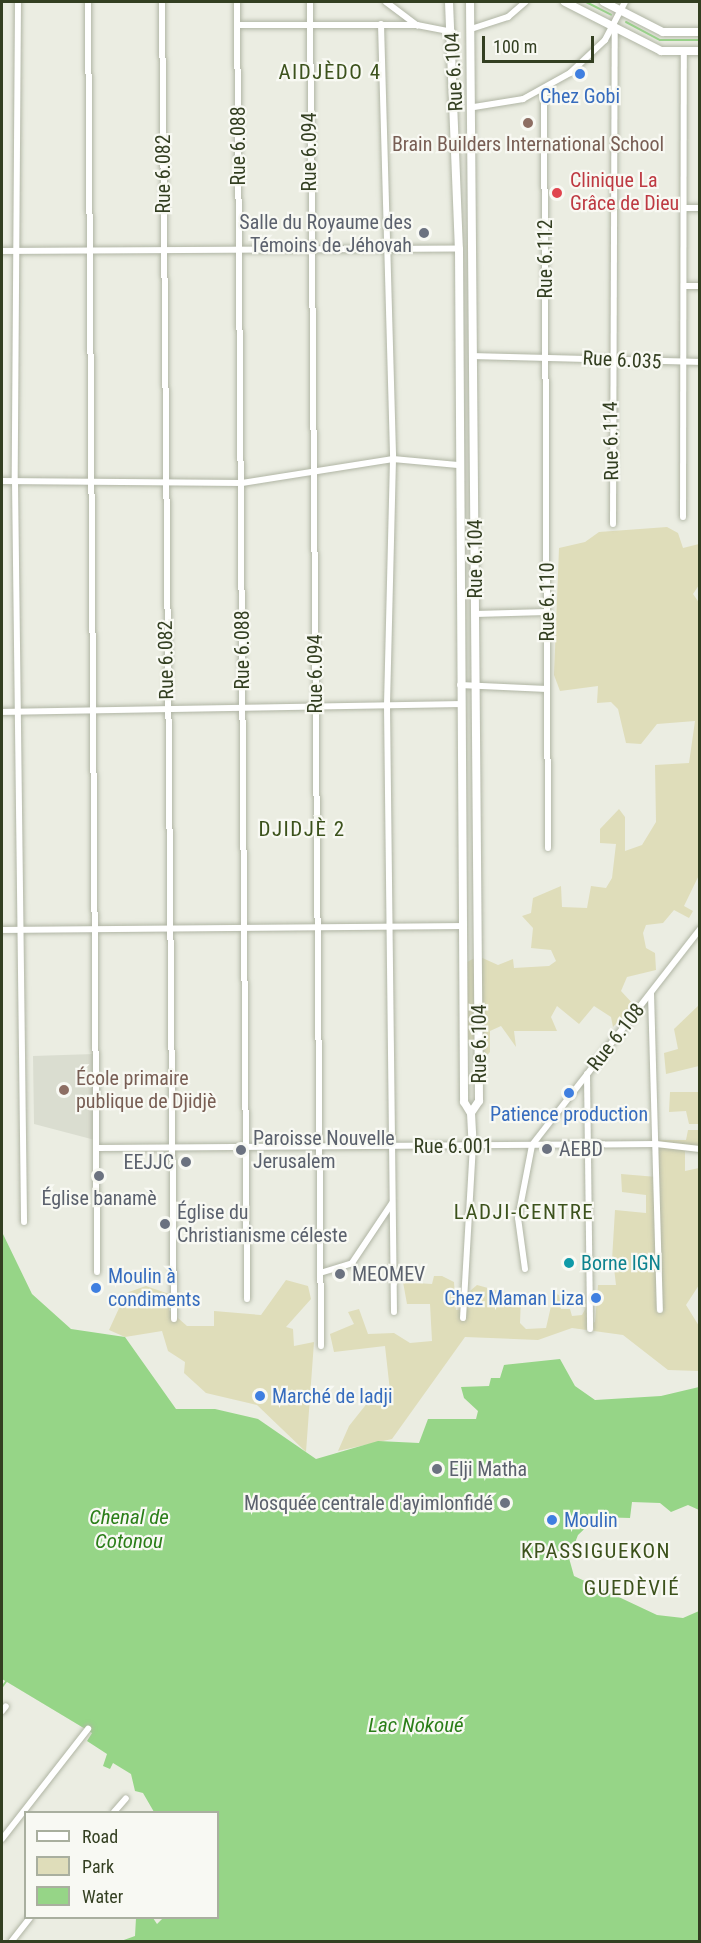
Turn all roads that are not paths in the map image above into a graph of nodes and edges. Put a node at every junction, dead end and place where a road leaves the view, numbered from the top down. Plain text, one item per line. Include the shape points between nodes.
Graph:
1 (18, 2) edge
2 (88, 2) edge
3 (162, 2) edge
4 (237, 2) edge
5 (310, 2) edge
6 (386, 2) edge
7 (449, 2) edge
8 (470, 2) edge
9 (525, 2) edge
10 (565, 2) edge
11 (604, 2) edge
12 (625, 2) edge
13 (621, 10) junction
14 (310, 24) junction
15 (381, 24) junction
16 (237, 25) junction
17 (417, 25) junction
18 (615, 27) junction
19 (471, 29) junction
20 (452, 32) junction
21 (699, 32) edge
22 (684, 51) junction
23 (699, 51) edge
24 (543, 90) junction
25 (474, 107) junction
26 (684, 208) junction
27 (699, 208) edge
28 (385, 249) junction
29 (459, 249) junction
30 (163, 250) junction
31 (239, 250) junction
32 (309, 250) junction
33 (2, 251) edge
34 (17, 251) junction
35 (90, 251) junction
36 (684, 286) junction
37 (699, 286) edge
38 (474, 356) junction
39 (545, 356) junction
40 (609, 359) junction
41 (699, 362) edge
42 (682, 363) junction
43 (393, 459) junction
44 (458, 465) junction
45 (315, 470) junction
46 (92, 480) junction
47 (163, 480) junction
48 (2, 481) edge
49 (15, 481) junction
50 (242, 483) junction
51 (683, 517) dead end
52 (613, 524) dead end
53 (547, 612) junction
54 (475, 614) junction
55 (478, 684) junction
56 (460, 685) junction
57 (547, 689) junction
58 (460, 704) junction
59 (387, 706) junction
60 (315, 707) junction
61 (243, 708) junction
62 (167, 709) junction
63 (94, 710) junction
64 (20, 711) junction
65 (2, 712) edge
66 (548, 848) dead end
67 (464, 926) junction
68 (316, 927) junction
69 (389, 927) junction
70 (244, 928) junction
71 (95, 929) junction
72 (168, 929) junction
73 (699, 929) edge
74 (2, 930) edge
75 (22, 930) junction
76 (651, 992) junction
77 (587, 1074) junction
78 (471, 1113) junction
79 (532, 1144) junction
80 (588, 1144) junction
81 (656, 1144) junction
82 (319, 1146) junction
83 (389, 1146) junction
84 (172, 1147) junction
85 (246, 1147) junction
86 (473, 1147) junction
87 (98, 1148) junction
88 (699, 1149) edge
89 (393, 1202) junction
90 (24, 1221) dead end
91 (525, 1269) dead end
92 (97, 1272) dead end
93 (320, 1274) junction
94 (247, 1299) dead end
95 (660, 1310) dead end
96 (394, 1312) dead end
97 (463, 1318) dead end
98 (174, 1319) dead end
99 (590, 1329) dead end
100 (321, 1346) dead end
101 (88, 1730) dead end
102 (126, 1798) dead end
103 (24, 1811) edge
104 (24, 1811) edge
105 (115, 1811) edge
106 (2, 1839) edge
107 (28, 1919) edge
108 (10, 1941) edge

1 - 34 street
2 - 35 street
3 - 30 street, Rue 6.082
4 - 16 street, Rue 6.088
5 - 14 street, Rue 6.094
6 - 17 street
7 - 20 street, Rue 6.104
8 - 19 street, Rue 6.104
9 - 19 street via 508,17
10 - 18 main road
11 - 13 main road
12 - 13 street
13 - 18 street
13 - 21 main road via 663,32
14 - 15 street
14 - 16 street
14 - 32 street, Rue 6.094
15 - 17 street
15 - 28 street
16 - 31 street, Rue 6.088
17 - 20 street
18 - 22 main road via 661,51
18 - 24 street via 583,63
18 - 40 street, Rue 6.114
19 - 25 street, Rue 6.104
20 - 29 street, Rue 6.104
22 - 23 main road
22 - 26 street
24 - 25 street via 502,106
24 - 39 street, Rue 6.112
25 - 38 street, Rue 6.104
26 - 27 street
26 - 36 street
28 - 29 street
28 - 32 street
28 - 43 street
29 - 44 street, Rue 6.104
30 - 31 street
30 - 35 street
30 - 47 street, Rue 6.082
31 - 32 street
31 - 50 street, Rue 6.088
32 - 45 street, Rue 6.094
33 - 34 street
34 - 35 street
34 - 49 street
35 - 46 street
36 - 37 street
36 - 42 street
38 - 39 street, Rue 6.035
38 - 54 street, Rue 6.104
39 - 40 street, Rue 6.035
39 - 53 street, Rue 6.110
40 - 42 street, Rue 6.035
40 - 52 street, Rue 6.114
41 - 42 street, Rue 6.035
42 - 51 street
43 - 44 street
43 - 45 street
43 - 59 street
44 - 56 street, Rue 6.104
45 - 50 street
45 - 60 street, Rue 6.094
46 - 47 street
46 - 49 street
46 - 63 street
47 - 50 street
47 - 62 street, Rue 6.082
48 - 49 street
49 - 64 street
50 - 61 street, Rue 6.088
53 - 54 street
53 - 57 street, Rue 6.110
54 - 55 street, Rue 6.104
55 - 56 street
55 - 57 street
55 - 78 street, Rue 6.104 via 479,1101
56 - 58 street, Rue 6.104
57 - 66 street, Rue 6.110
58 - 59 street
58 - 67 street, Rue 6.104
59 - 60 street
59 - 69 street
60 - 61 street
60 - 68 street, Rue 6.094
61 - 62 street
61 - 70 street, Rue 6.088
62 - 63 street
62 - 72 street, Rue 6.082
63 - 64 street
63 - 71 street
64 - 65 street
64 - 75 street
67 - 69 street
67 - 78 street, Rue 6.104 via 464,1102
68 - 69 street
68 - 70 street
68 - 82 street, Rue 6.094
69 - 83 street
70 - 72 street
70 - 85 street, Rue 6.088
71 - 72 street
71 - 75 street
71 - 87 street
72 - 84 street, Rue 6.082
73 - 76 street, Rue 6.108
74 - 75 street
75 - 90 street
76 - 77 street, Rue 6.108
76 - 81 street
77 - 79 street, Rue 6.108
77 - 80 street
78 - 86 street, Rue 6.104
79 - 80 street, Rue 6.001
79 - 86 street, Rue 6.001
79 - 91 street via 518,1218
80 - 81 street, Rue 6.001
80 - 99 street
81 - 88 street, Rue 6.001
81 - 95 street
82 - 83 street, Rue 6.001
82 - 85 street, Rue 6.001
82 - 93 street, Rue 6.094
83 - 86 street, Rue 6.001
83 - 89 street
84 - 85 street, Rue 6.001
84 - 87 street, Rue 6.001
84 - 98 street, Rue 6.082
85 - 94 street, Rue 6.088
86 - 97 street
87 - 92 street
89 - 93 street via 352,1263
89 - 96 street
93 - 100 street, Rue 6.094
101 - 104 street
102 - 105 street
103 - 106 street
107 - 108 street

